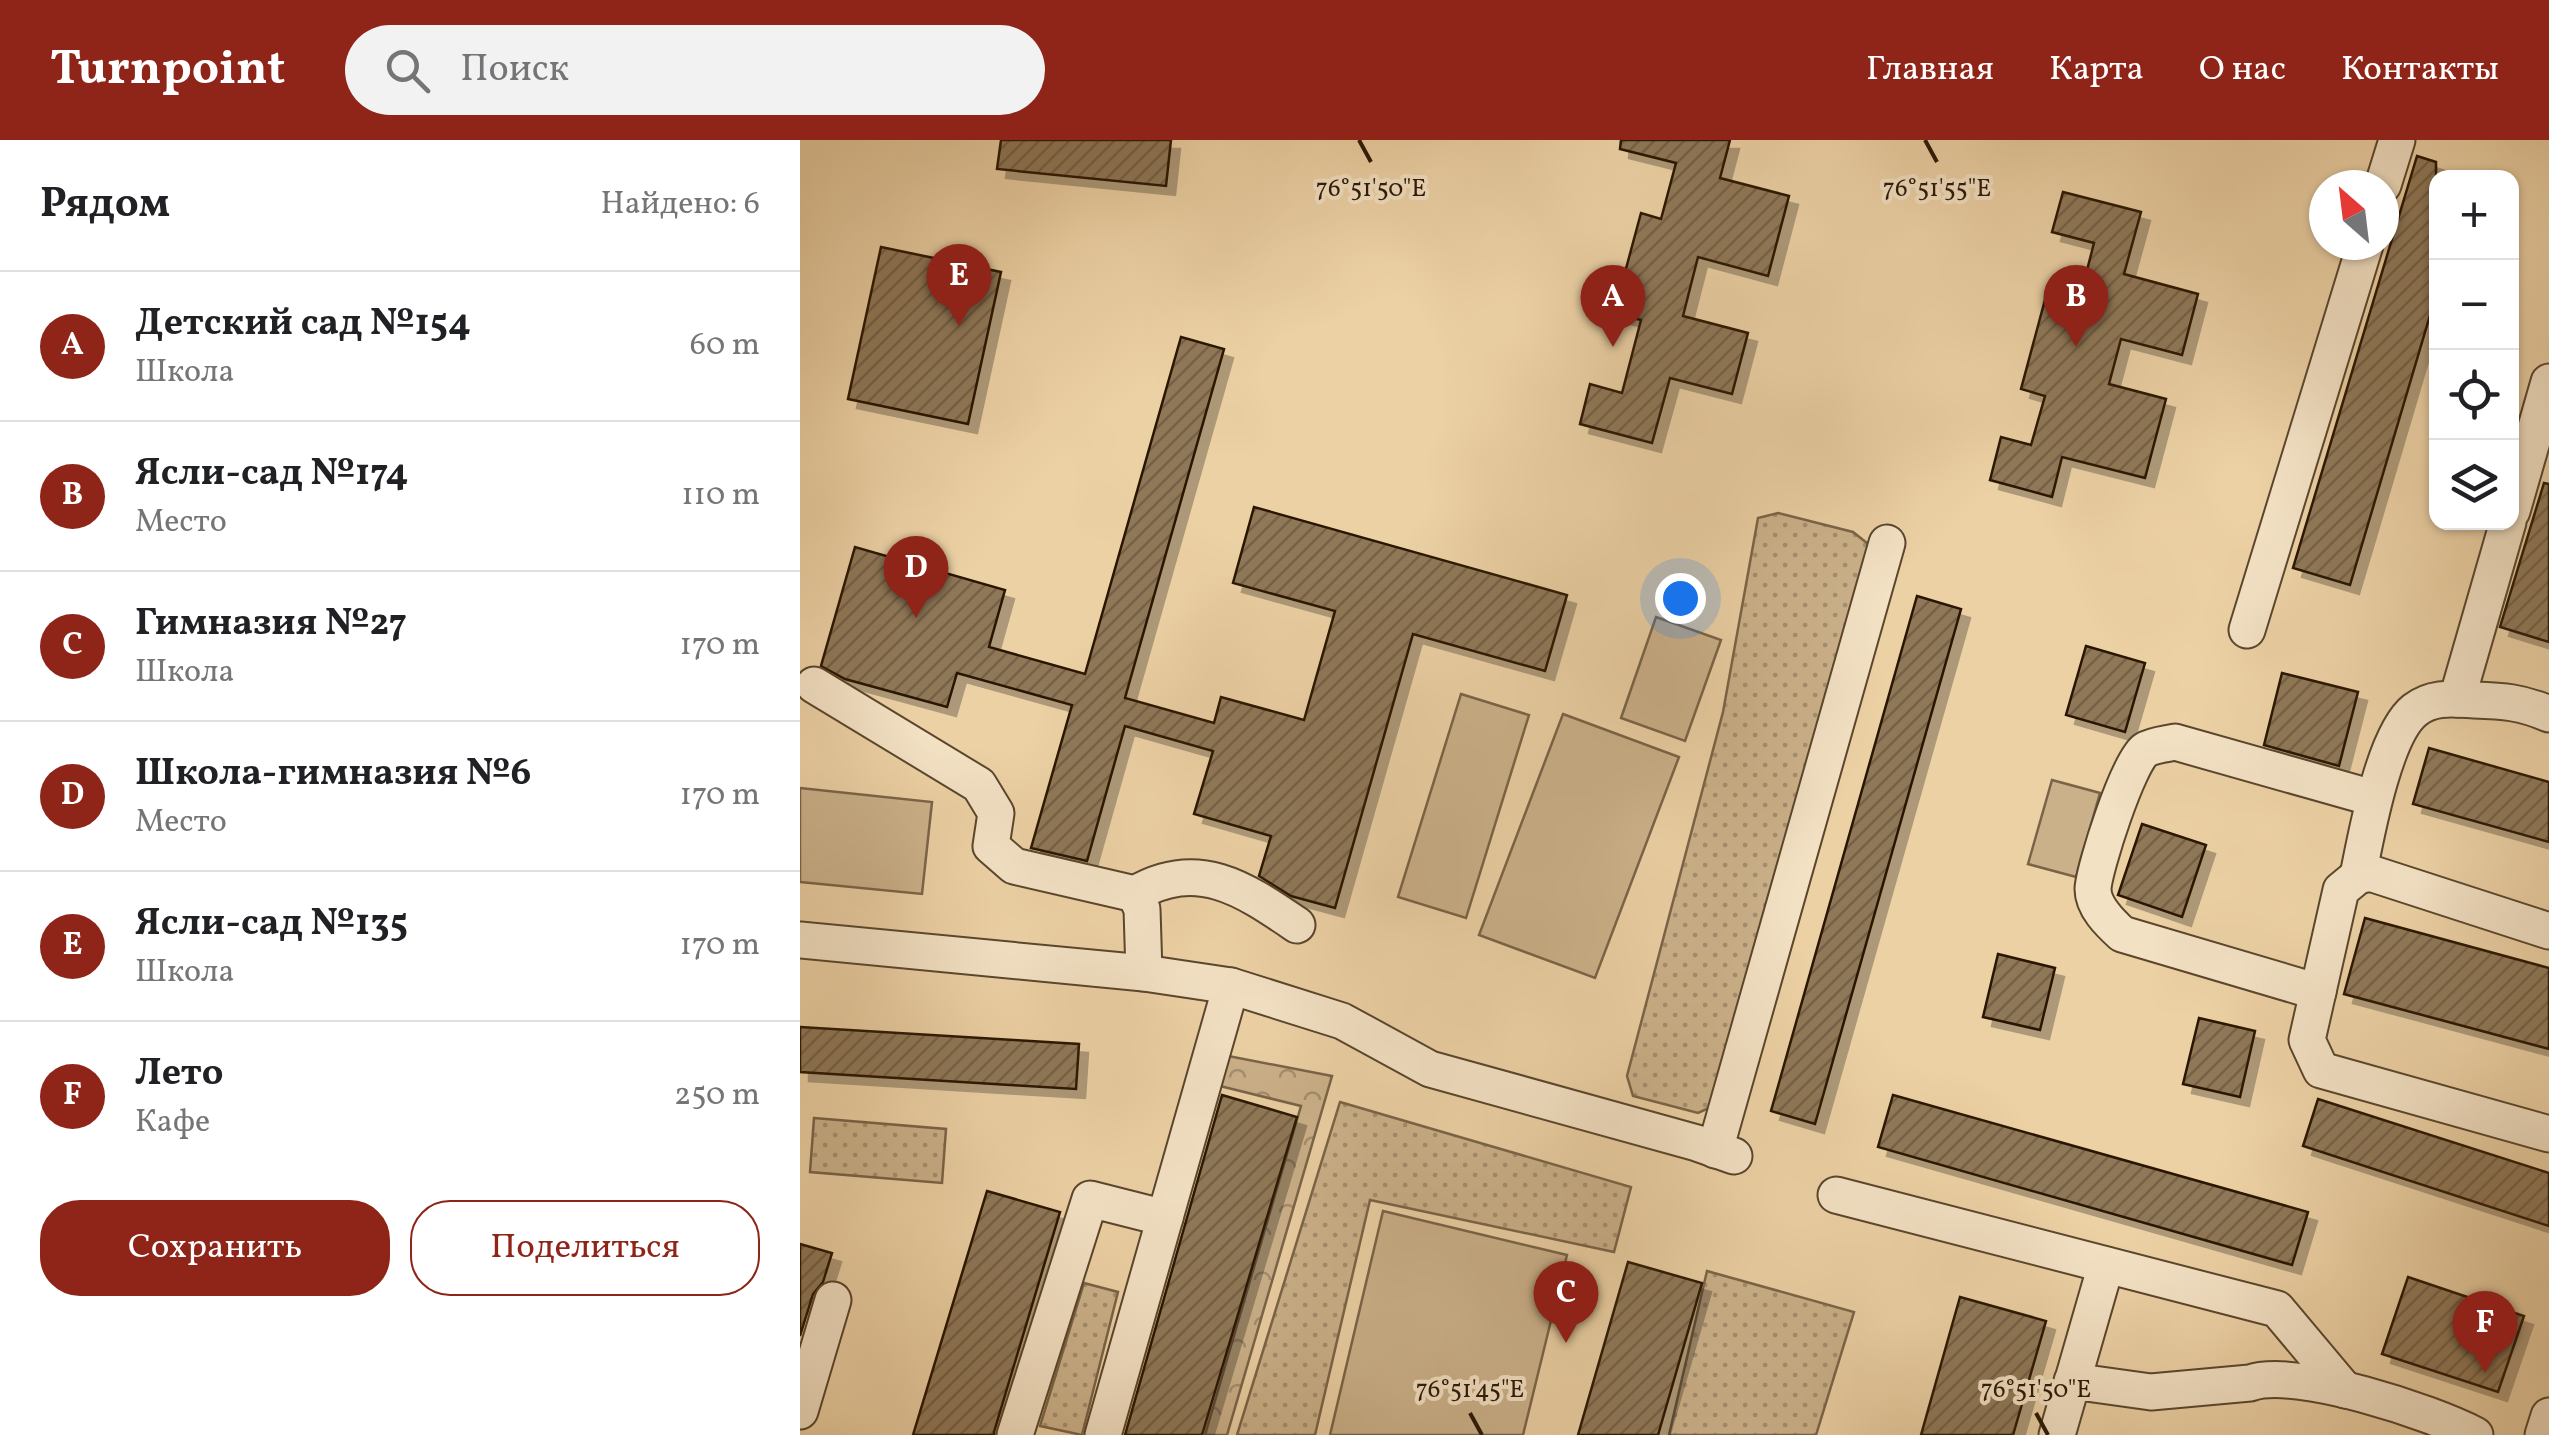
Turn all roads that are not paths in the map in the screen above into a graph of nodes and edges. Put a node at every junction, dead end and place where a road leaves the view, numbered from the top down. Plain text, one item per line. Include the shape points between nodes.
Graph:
1 (2396, 140) edge
2 (2387, 170) edge
3 (2359, 260) edge
4 (2549, 382) edge
5 (2519, 487) edge
6 (2506, 530) edge
7 (1887, 544) dead end
8 (2247, 630) dead end
9 (814, 685) dead end
10 (2457, 699) junction
11 (2549, 714) edge
12 (2373, 798) junction
13 (2358, 876) junction
14 (1135, 894) junction
15 (1297, 925) dead end
16 (2549, 931) edge
17 (800, 940) edge
18 (1144, 973) junction
19 (1231, 986) junction
20 (2318, 992) junction
21 (2549, 1134) edge
22 (1836, 1194) dead end
23 (1165, 1218) junction
24 (2106, 1264) junction
25 (833, 1300) dead end
26 (2072, 1381) junction
27 (2345, 1390) junction
28 (800, 1411) edge
29 (2549, 1416) edge
30 (1015, 1435) edge
31 (1104, 1435) edge
32 (2057, 1435) edge
33 (2476, 1435) edge
34 (2544, 1435) edge

1 - 2 lane
3 - 8 lane
4 - 5 lane
6 - 10 lane
7 - 19 lane via 1725,1153 1430,1069 1342,1021
9 - 14 lane via 979,785 996,812 991,846 1014,866
10 - 11 lane via 2521,702
10 - 12 lane via 2440,698 2404,721
12 - 13 lane
12 - 20 lane via 2175,742 2146,749 2133,762 2115,809 2093,892 2105,919 2122,934
13 - 16 lane via 2370,873
13 - 20 lane via 2341,890
14 - 15 lane via 1184,875 1234,884
14 - 18 lane via 1142,909
17 - 18 lane
18 - 19 lane
19 - 23 lane
20 - 21 lane via 2307,1040 2322,1070
22 - 24 lane
23 - 30 lane via 1090,1199
23 - 31 lane
24 - 26 lane
24 - 27 lane via 2277,1310
25 - 28 lane
26 - 27 lane via 2151,1392 2265,1378
26 - 32 lane
27 - 33 lane via 2448,1420
29 - 34 lane

